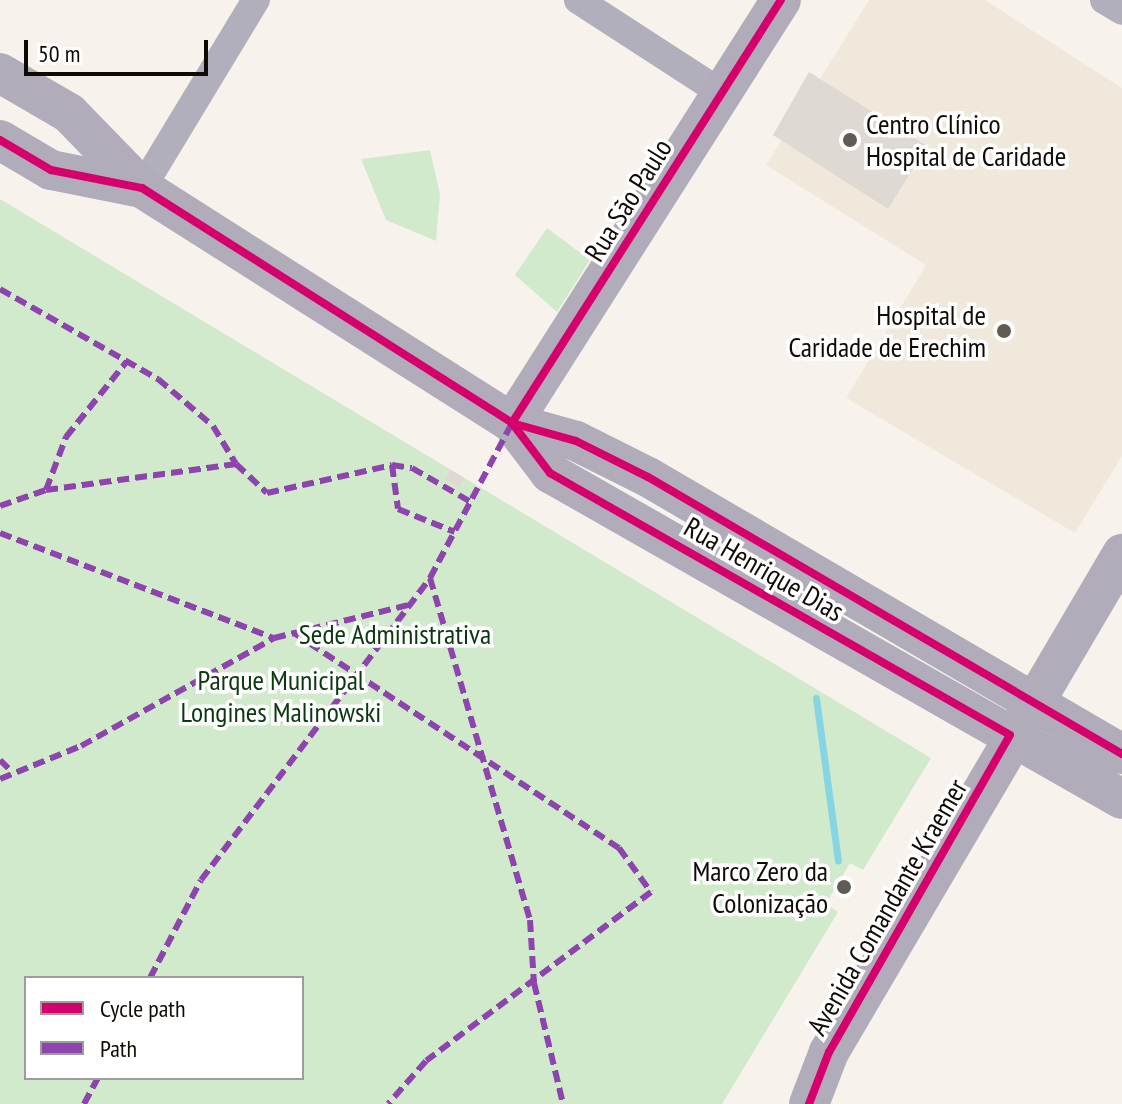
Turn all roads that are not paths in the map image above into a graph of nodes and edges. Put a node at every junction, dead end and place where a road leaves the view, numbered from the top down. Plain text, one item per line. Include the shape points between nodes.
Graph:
1 (256, 0) edge
2 (578, 0) edge
3 (781, 0) edge
4 (1104, 0) edge
5 (1122, 11) edge
6 (0, 73) edge
7 (722, 93) junction
8 (0, 140) edge
9 (142, 188) junction
10 (512, 423) junction
11 (1122, 554) edge
12 (1032, 701) junction
13 (1010, 735) junction
14 (1122, 754) edge
15 (1122, 799) edge
16 (803, 1099) edge

1 - 9 street
2 - 7 street
3 - 7 street, Rua São Paulo
4 - 5 street
6 - 9 street, Rua Henrique Dias via 69,113
7 - 10 street, Rua São Paulo
8 - 9 street, Rua Henrique Dias via 51,170
9 - 10 street, Rua Henrique Dias
10 - 12 street, Rua Henrique Dias via 576,441 648,477
10 - 13 street, Rua Henrique Dias via 550,473
11 - 12 street, Avenida Comandante Kraemer
12 - 13 street, Avenida Comandante Kraemer
12 - 14 street, Rua Henrique Dias
13 - 15 street, Rua Henrique Dias
13 - 16 street, Avenida Comandante Kraemer

